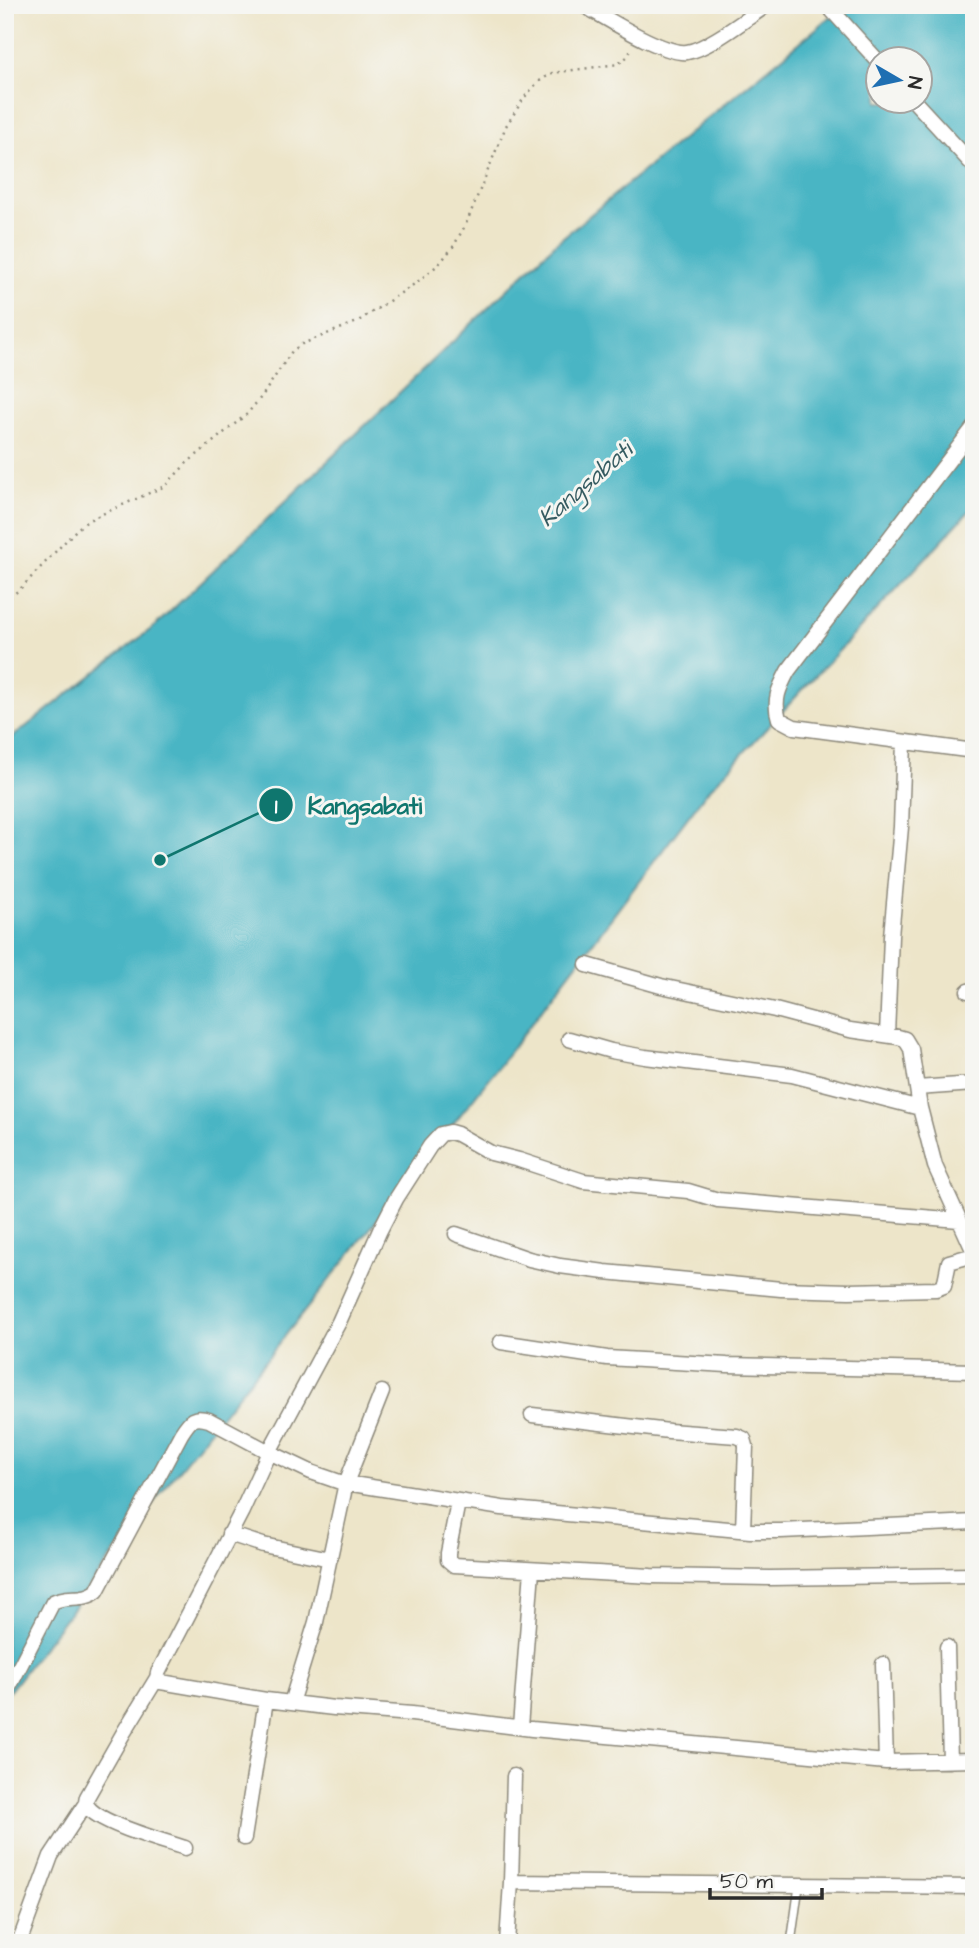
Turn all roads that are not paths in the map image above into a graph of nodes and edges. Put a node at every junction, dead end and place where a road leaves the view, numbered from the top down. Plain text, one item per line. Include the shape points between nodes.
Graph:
1 (583, 5) edge
2 (767, 5) edge
3 (827, 5) edge
4 (864, 46) edge
5 (928, 116) edge
6 (974, 166) edge
7 (974, 427) edge
8 (904, 742) junction
9 (974, 751) edge
10 (587, 965) dead end
11 (887, 1035) junction
12 (569, 1038) dead end
13 (974, 1084) edge
14 (917, 1088) junction
15 (920, 1108) junction
16 (965, 1226) edge
17 (456, 1234) dead end
18 (974, 1254) edge
19 (500, 1342) dead end
20 (974, 1371) edge
21 (382, 1392) dead end
22 (532, 1415) dead end
23 (269, 1452) junction
24 (346, 1483) junction
25 (458, 1502) junction
26 (974, 1522) edge
27 (743, 1530) junction
28 (229, 1534) junction
29 (330, 1559) junction
30 (532, 1570) junction
31 (974, 1575) edge
32 (947, 1647) dead end
33 (883, 1664) dead end
34 (158, 1678) junction
35 (5, 1695) edge
36 (266, 1700) junction
37 (291, 1703) junction
38 (520, 1727) junction
39 (974, 1760) edge
40 (950, 1761) junction
41 (886, 1762) junction
42 (514, 1776) dead end
43 (86, 1802) junction
44 (244, 1838) dead end
45 (185, 1848) dead end
46 (511, 1882) junction
47 (799, 1885) junction
48 (974, 1887) edge
49 (19, 1943) edge
50 (507, 1943) edge
51 (791, 1943) edge

1 - 2 street via 640,37 685,52
3 - 4 street
5 - 6 street
7 - 8 street via 788,671 777,692 779,719 793,727
8 - 9 street
8 - 11 street
10 - 11 street via 850,1030
11 - 14 street via 909,1044
12 - 15 street via 645,1057 792,1076
13 - 14 street
14 - 15 street
15 - 16 street via 935,1166
16 - 18 street
16 - 23 street via 583,1181 491,1153 457,1134 441,1134 396,1199 339,1322
17 - 18 street via 560,1266 780,1289 936,1289 946,1282 949,1262
19 - 20 street via 607,1358
21 - 24 street
22 - 27 street via 744,1439
23 - 24 street
23 - 28 street
23 - 35 street via 209,1420 193,1419 97,1591 90,1597 53,1602
24 - 25 street
24 - 29 street
25 - 27 street
25 - 30 street via 450,1564
26 - 27 street
28 - 29 street
28 - 34 street
29 - 37 street
30 - 31 street via 770,1578
30 - 38 street
32 - 40 street
33 - 41 street
34 - 36 street via 160,1682
34 - 43 street
36 - 37 street
36 - 44 street
37 - 38 street
38 - 41 street
39 - 40 street
40 - 41 street
42 - 46 street
43 - 45 street via 101,1817
43 - 49 street via 51,1856
46 - 47 street
46 - 50 street
47 - 48 street
47 - 51 lane

